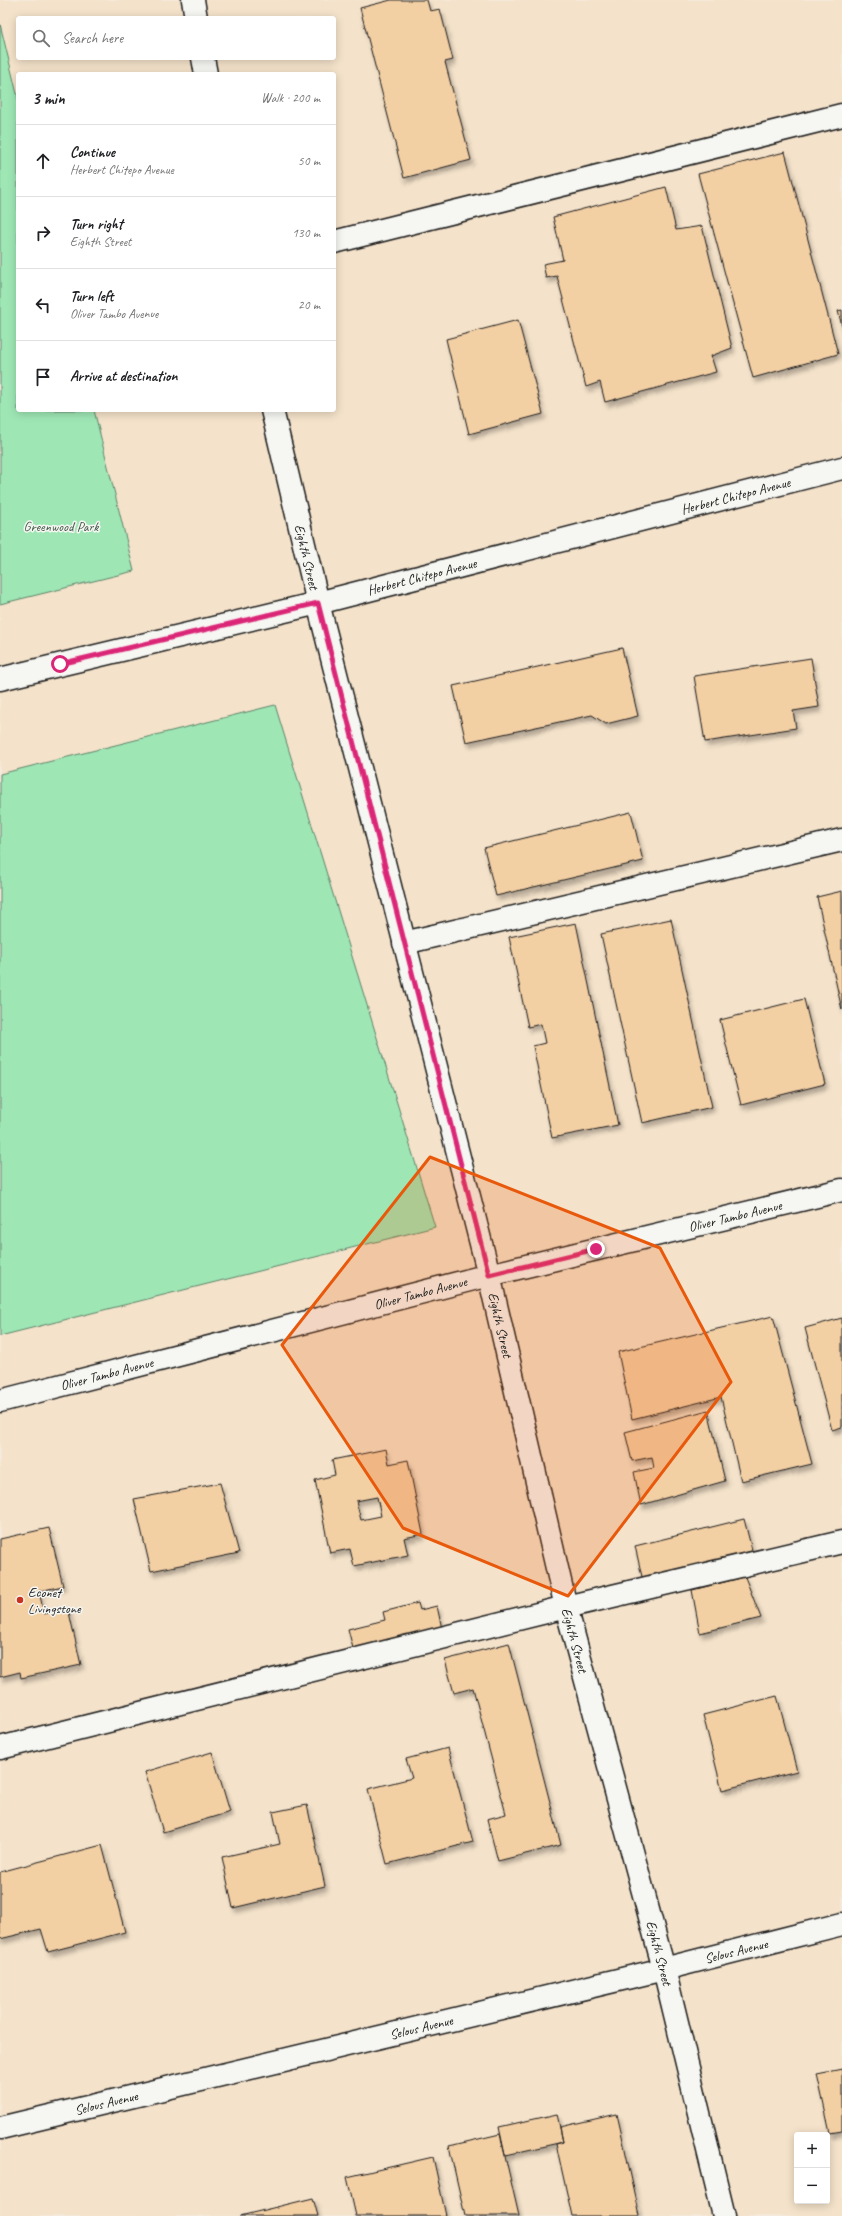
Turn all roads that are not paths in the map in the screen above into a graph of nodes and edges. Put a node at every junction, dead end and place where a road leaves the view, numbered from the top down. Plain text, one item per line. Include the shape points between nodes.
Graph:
1 (193, 0) edge
2 (196, 16) edge
3 (203, 60) edge
4 (206, 72) edge
5 (842, 115) edge
6 (336, 242) edge
7 (272, 412) edge
8 (842, 468) edge
9 (318, 603) junction
10 (0, 679) edge
11 (842, 840) edge
12 (404, 943) junction
13 (842, 1190) edge
14 (489, 1275) junction
15 (0, 1401) edge
16 (842, 1542) edge
17 (566, 1607) junction
18 (0, 1748) edge
19 (842, 1924) edge
20 (664, 1969) junction
21 (0, 2128) edge
22 (724, 2216) edge

1 - 2 street
3 - 4 street
5 - 6 street
7 - 9 street, Eighth Street
8 - 9 street, Herbert Chitepo Avenue
9 - 10 street, Herbert Chitepo Avenue
9 - 12 street, Eighth Street
11 - 12 street
12 - 14 street, Eighth Street
13 - 14 street, Oliver Tambo Avenue
14 - 15 street, Oliver Tambo Avenue
14 - 17 street, Eighth Street
16 - 17 street
17 - 18 street
17 - 20 street, Eighth Street
19 - 20 street, Selous Avenue
20 - 21 street, Selous Avenue
20 - 22 street, Eighth Street

